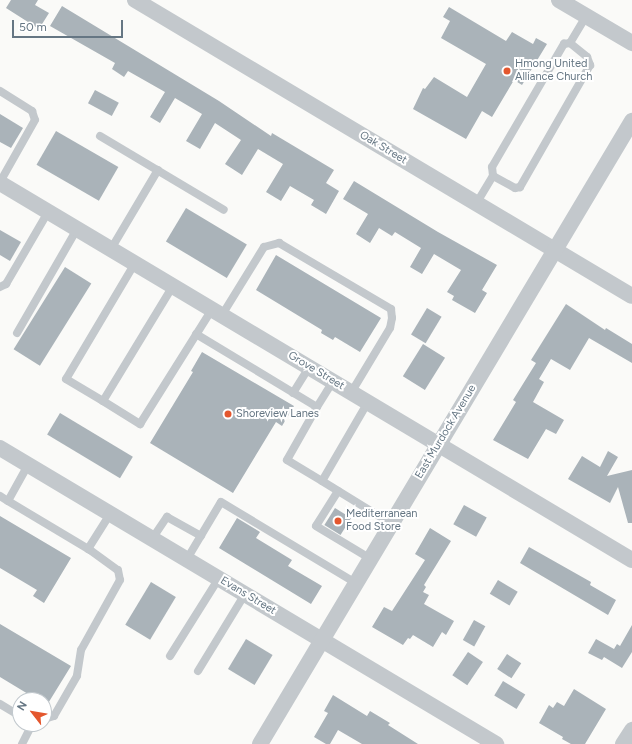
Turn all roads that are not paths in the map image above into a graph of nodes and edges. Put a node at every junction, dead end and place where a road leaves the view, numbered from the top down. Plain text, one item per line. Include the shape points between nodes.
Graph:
1 (135, 0) edge
2 (559, 0) edge
3 (586, 16) junction
4 (570, 43) junction
5 (632, 43) edge
6 (0, 91) edge
7 (632, 121) edge
8 (100, 136) dead end
9 (158, 170) junction
10 (493, 176) junction
11 (0, 182) edge
12 (476, 204) junction
13 (224, 210) dead end
14 (48, 212) junction
15 (77, 229) junction
16 (111, 249) junction
17 (555, 250) junction
18 (135, 263) junction
19 (2, 284) edge
20 (173, 286) junction
21 (632, 296) edge
22 (217, 312) junction
23 (17, 333) dead end
24 (196, 334) junction
25 (309, 367) junction
26 (333, 382) junction
27 (293, 393) junction
28 (351, 393) junction
29 (102, 401) junction
30 (368, 402) junction
31 (318, 407) junction
32 (438, 445) junction
33 (0, 448) edge
34 (28, 465) junction
35 (322, 481) junction
36 (338, 491) junction
37 (0, 496) edge
38 (8, 501) junction
39 (110, 514) junction
40 (392, 524) junction
41 (201, 536) junction
42 (152, 539) junction
43 (88, 549) junction
44 (371, 558) junction
45 (187, 559) junction
46 (632, 560) edge
47 (219, 578) junction
48 (356, 583) junction
49 (245, 594) junction
50 (322, 640) junction
51 (170, 656) dead end
52 (198, 671) dead end
53 (0, 704) edge
54 (12, 711) edge
55 (52, 717) edge
56 (632, 730) edge
57 (28, 732) edge
58 (22, 744) edge
59 (260, 744) edge
60 (496, 744) edge
61 (624, 744) edge

1 - 12 street, Oak Street
2 - 3 street
3 - 4 lane
3 - 5 street
4 - 10 lane via 564,44 560,50 492,167
4 - 10 lane via 587,57 590,65 520,187 515,188
6 - 11 lane via 32,111 35,120
7 - 17 street, East Murdock Avenue
8 - 9 lane
9 - 13 lane
9 - 16 lane
10 - 12 lane
11 - 14 street, Grove Street
12 - 17 street, Oak Street
14 - 15 street, Grove Street
14 - 19 lane
15 - 16 street, Grove Street
15 - 23 lane
16 - 18 street, Grove Street
17 - 21 street, Oak Street
17 - 32 street, East Murdock Avenue
18 - 20 street, Grove Street
18 - 29 lane via 66,379
20 - 22 street, Grove Street
20 - 29 lane
22 - 24 lane
22 - 25 street, Grove Street
22 - 28 lane via 264,247 279,243 391,309 390,328
24 - 27 lane
24 - 29 lane via 140,424
25 - 26 street, Grove Street
25 - 27 lane
26 - 28 street, Grove Street
26 - 31 lane
27 - 31 lane
28 - 30 street, Grove Street
30 - 32 street, Grove Street
30 - 35 lane
31 - 35 lane via 287,460
32 - 40 street, East Murdock Avenue
32 - 46 street, Grove Street
33 - 34 street, Evans Street
34 - 38 lane
34 - 39 street, Evans Street
35 - 36 lane
36 - 40 lane
36 - 44 lane via 316,526
37 - 38 lane
38 - 43 lane
39 - 42 street, Evans Street
39 - 43 lane
40 - 44 street, East Murdock Avenue
41 - 42 lane via 167,517
41 - 45 lane
41 - 48 lane via 221,502
42 - 45 street, Evans Street
43 - 55 lane via 118,570 120,580 81,650 77,676
44 - 48 street, East Murdock Avenue
45 - 47 street, Evans Street
47 - 49 street, Evans Street
47 - 51 lane
48 - 50 street, East Murdock Avenue
49 - 50 street, Evans Street
49 - 52 lane
50 - 59 street, East Murdock Avenue
50 - 60 street, Evans Street
53 - 54 lane
56 - 61 street
57 - 58 lane

